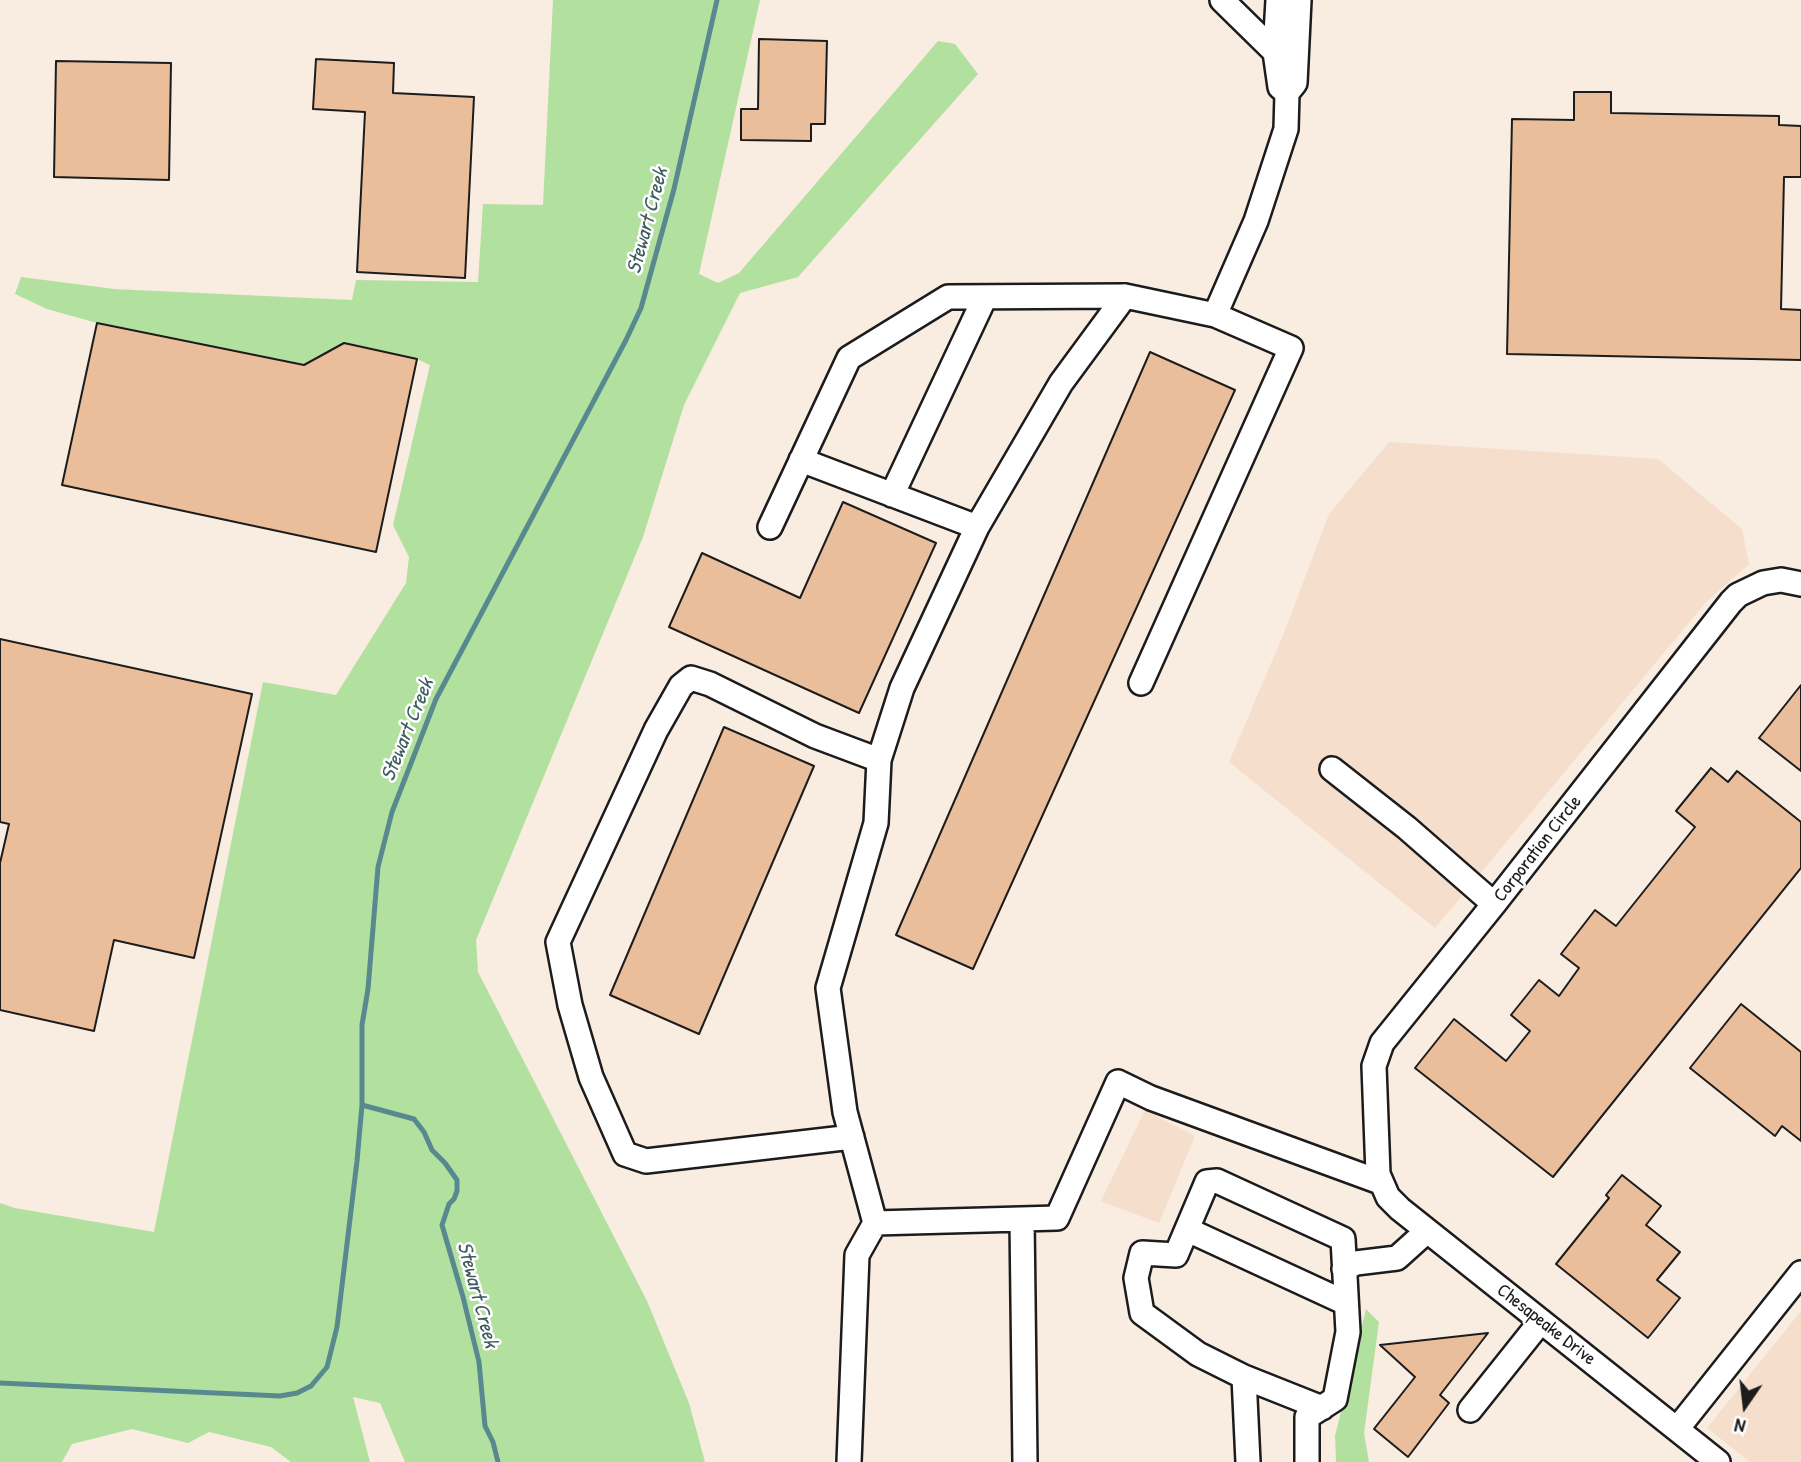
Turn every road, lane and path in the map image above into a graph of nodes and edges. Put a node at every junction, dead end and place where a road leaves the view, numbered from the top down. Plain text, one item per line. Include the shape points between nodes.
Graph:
1 (1222, 0) edge
2 (1278, 0) edge
3 (1299, 0) edge
4 (1275, 52) junction
5 (1287, 93) junction
6 (1125, 296) junction
7 (985, 297) junction
8 (1215, 315) junction
9 (801, 460) junction
10 (892, 495) junction
11 (770, 527) dead end
12 (977, 527) junction
13 (1801, 584) edge
14 (1141, 683) dead end
15 (879, 760) junction
16 (1332, 769) dead end
17 (1494, 904) junction
18 (852, 1137) junction
19 (1381, 1182) junction
20 (1022, 1219) junction
21 (875, 1223) junction
22 (1188, 1230) junction
23 (1427, 1231) junction
24 (1343, 1269) junction
25 (1801, 1273) edge
26 (1346, 1303) junction
27 (1541, 1321) junction
28 (1244, 1377) junction
29 (1322, 1408) junction
30 (1469, 1410) dead end
31 (1677, 1429) junction
32 (849, 1462) edge
33 (1025, 1462) edge
34 (1248, 1462) edge
35 (1307, 1462) edge
36 (1718, 1462) edge

1 - 4 street
2 - 4 street
3 - 5 street via 1296,83
4 - 5 street via 1280,87
5 - 8 street via 1286,129 1265,195
6 - 7 street
6 - 8 street
6 - 12 street via 1061,383
7 - 9 street via 948,297 849,358
7 - 10 street
8 - 14 street via 1291,348
9 - 10 street
9 - 11 street
10 - 12 street
12 - 15 street via 902,688
13 - 17 street, Corporation Circle via 1763,583 1731,602
15 - 18 street via 876,823 828,988
15 - 18 street via 815,736 691,678 681,686 656,730 558,942 591,1077 625,1154 646,1161
16 - 17 street
17 - 19 street, Corporation Circle via 1382,1043 1375,1058
18 - 21 street
19 - 20 street via 1118,1082 1057,1218
19 - 23 street, Chesapeake Drive via 1388,1197
20 - 21 street
20 - 33 street
21 - 32 street via 857,1255
22 - 24 street via 1207,1182 1217,1181 1343,1239
22 - 26 street
22 - 28 street via 1176,1255 1142,1253 1136,1278 1142,1313 1198,1354
23 - 24 street via 1397,1258
23 - 27 street, Chesapeake Drive
24 - 26 street
25 - 31 street
26 - 29 street via 1349,1332 1335,1399
27 - 30 street
27 - 31 street, Chesapeake Drive
28 - 29 street
28 - 34 street
29 - 35 street via 1307,1417
31 - 36 street, Chesapeake Drive

